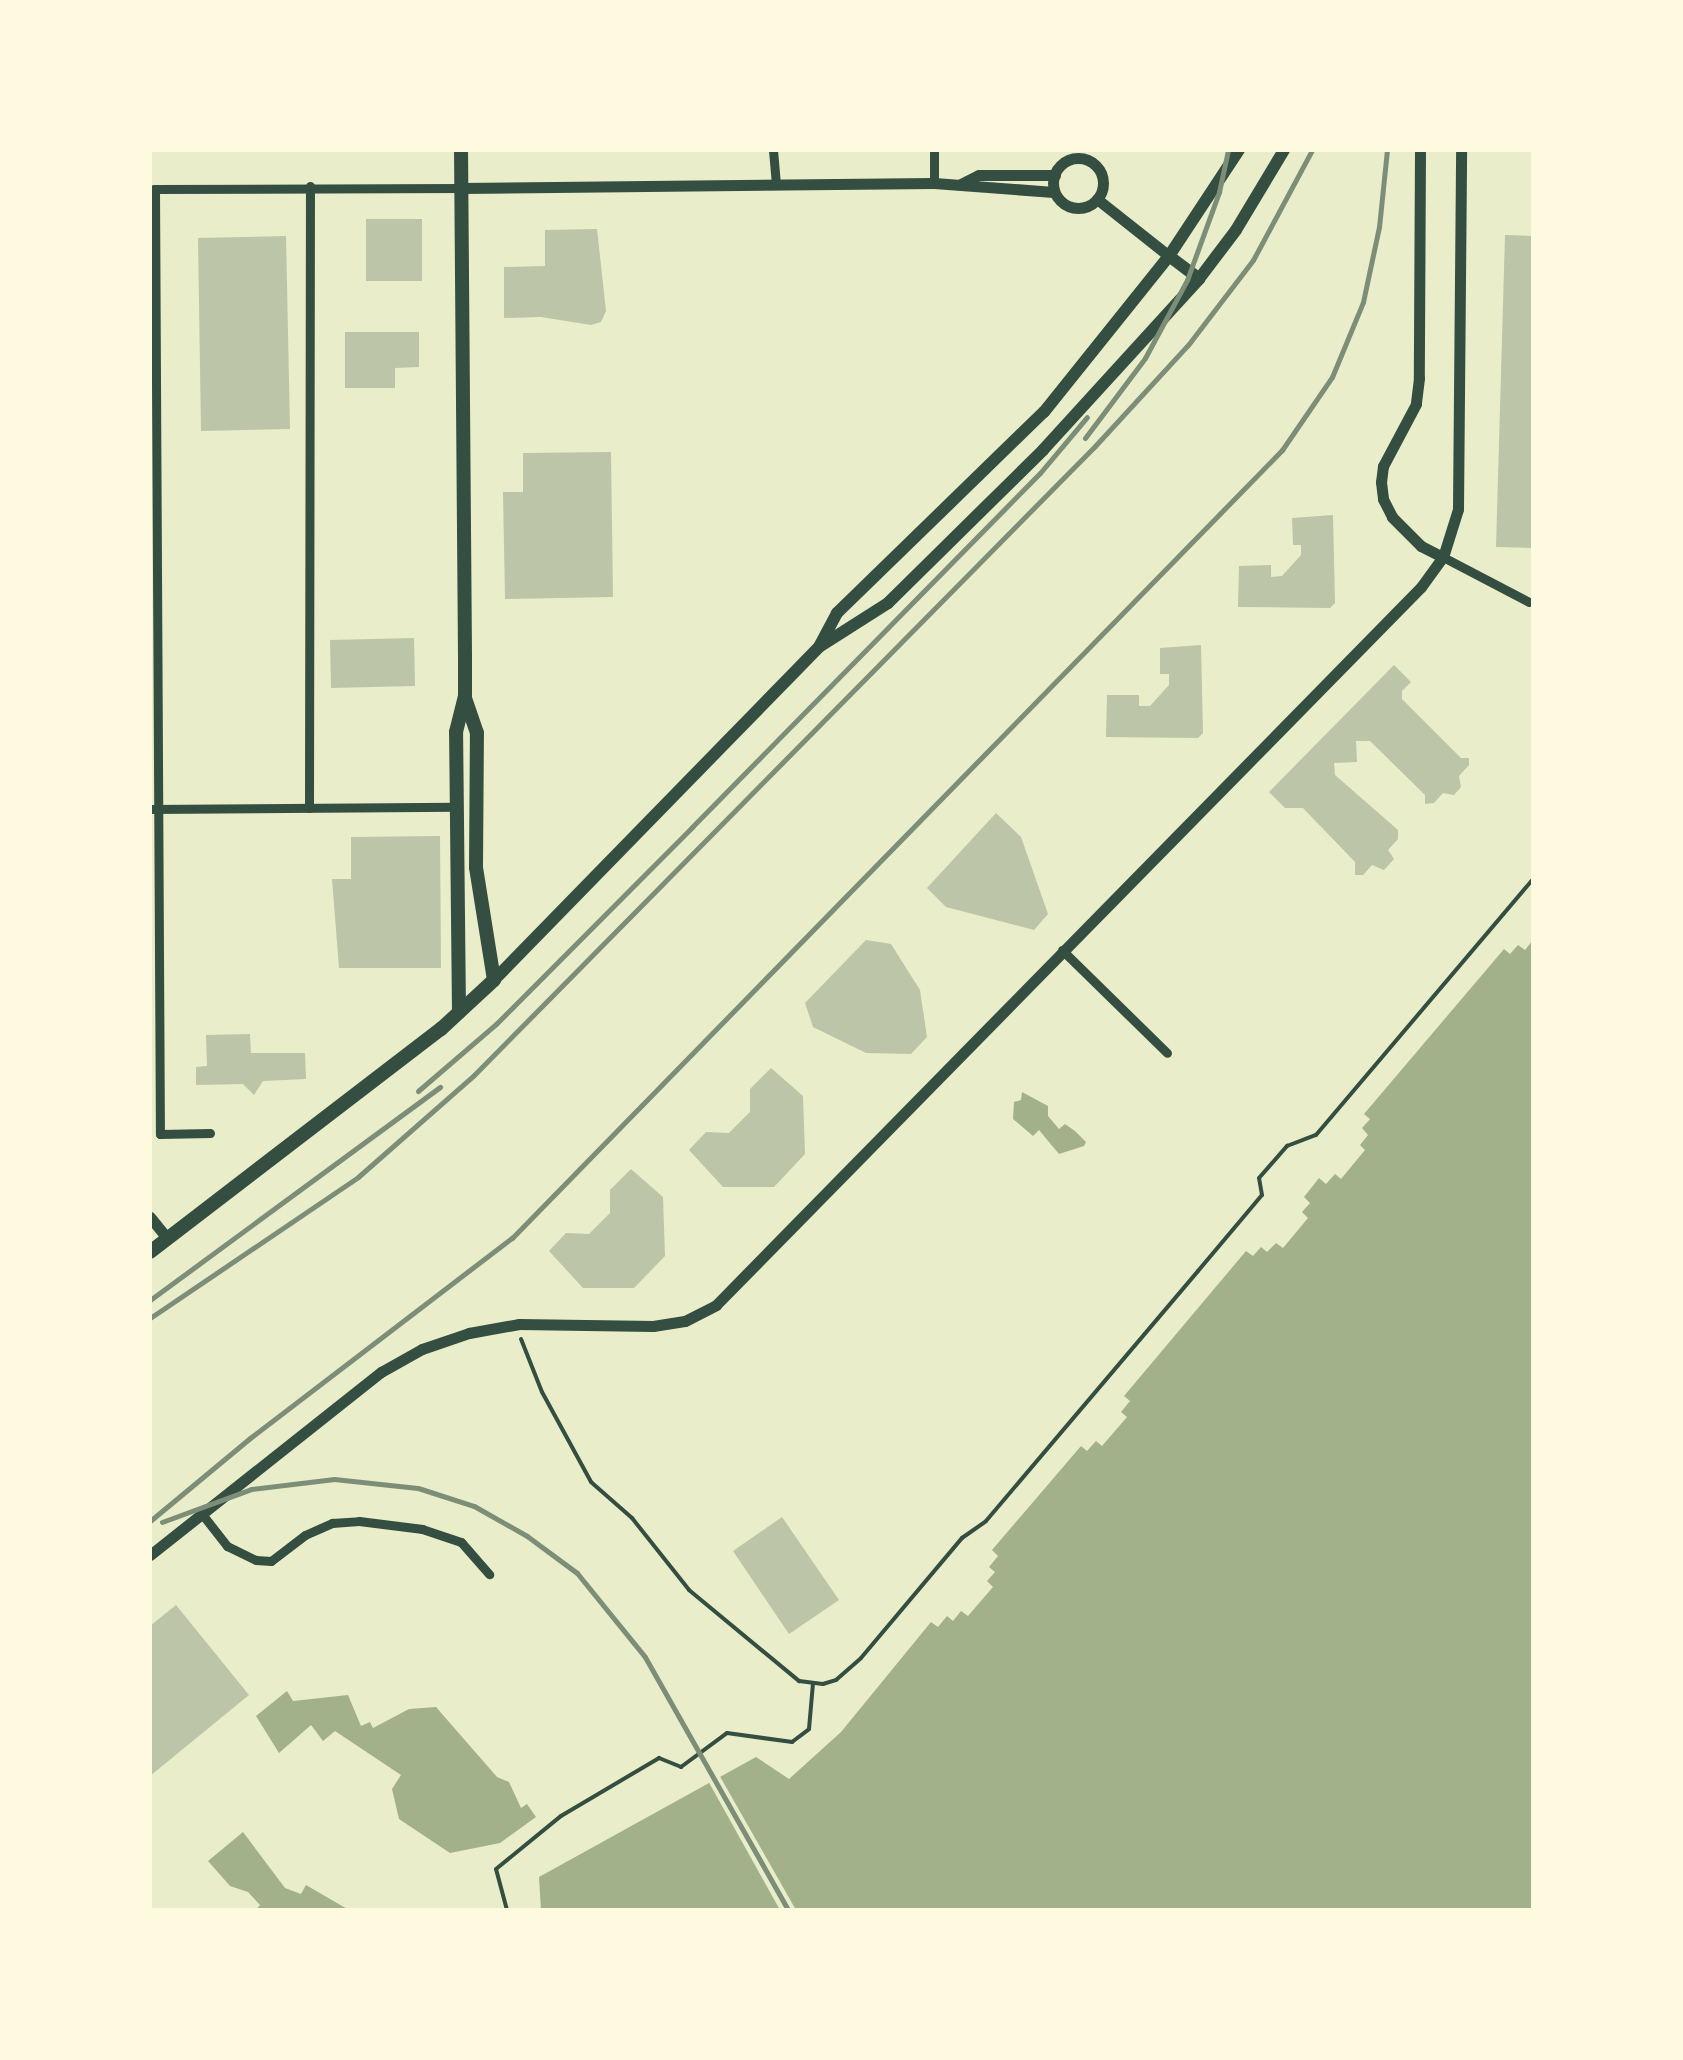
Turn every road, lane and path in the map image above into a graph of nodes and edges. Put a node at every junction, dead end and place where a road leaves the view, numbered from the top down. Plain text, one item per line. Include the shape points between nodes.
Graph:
1 (461, 150) edge
2 (774, 150) edge
3 (934, 150) edge
4 (1239, 150) edge
5 (1284, 150) edge
6 (1420, 150) edge
7 (1460, 150) edge
8 (1070, 155) edge
9 (1087, 155) edge
10 (1055, 174) junction
11 (934, 184) junction
12 (962, 184) junction
13 (776, 185) junction
14 (310, 186) junction
15 (152, 188) edge
16 (461, 188) junction
17 (1054, 192) junction
18 (1097, 199) junction
19 (1170, 256) junction
20 (1199, 278) junction
21 (1443, 557) junction
22 (1530, 602) dead end
23 (819, 647) junction
24 (465, 698) junction
25 (456, 807) junction
26 (309, 808) junction
27 (156, 809) edge
28 (1533, 879) edge
29 (1062, 950) junction
30 (494, 980) junction
31 (459, 1012) junction
32 (1167, 1053) dead end
33 (210, 1133) dead end
34 (150, 1216) edge
35 (168, 1239) junction
36 (150, 1252) edge
37 (520, 1337) dead end
38 (202, 1514) junction
39 (150, 1555) edge
40 (489, 1574) dead end
41 (812, 1683) junction
42 (507, 1910) edge

1 - 16 main road
2 - 13 street
3 - 11 street
4 - 19 main road
5 - 20 main road
6 - 21 street via 1420,378 1416,404 1381,482 1392,516 1421,546
7 - 21 street via 1458,509
8 - 9 street
8 - 10 street
9 - 18 street via 1102,175
10 - 12 street via 979,175
10 - 17 street
11 - 12 street
11 - 13 street
12 - 17 street
13 - 16 street
14 - 15 street
14 - 16 street
14 - 26 street
15 - 27 street
16 - 24 main road
17 - 18 street via 1075,208
18 - 19 street
19 - 20 main road
19 - 23 main road via 1023,436 837,613
20 - 23 main road via 1043,450 888,603
21 - 22 street
21 - 29 street via 1421,587
23 - 30 main road
24 - 25 main road via 456,732
24 - 30 main road via 478,733 476,867
25 - 26 street
25 - 31 main road
26 - 27 street
27 - 33 street via 160,1134
28 - 41 path via 1316,1134 1286,1146 1259,1178 1262,1195 986,1521 962,1538 861,1658 836,1680
29 - 32 street
29 - 38 street via 716,1305 685,1321 653,1326 519,1324 422,1349 381,1372
30 - 31 main road
31 - 35 main road
34 - 35 street
35 - 36 main road
37 - 41 path via 591,1482 632,1518 708,1608 800,1682
38 - 39 street
38 - 40 street via 228,1546 256,1560 271,1561 332,1524 359,1521 461,1542
41 - 42 path via 809,1729 792,1742 728,1733 680,1768 660,1758 561,1816 496,1869

